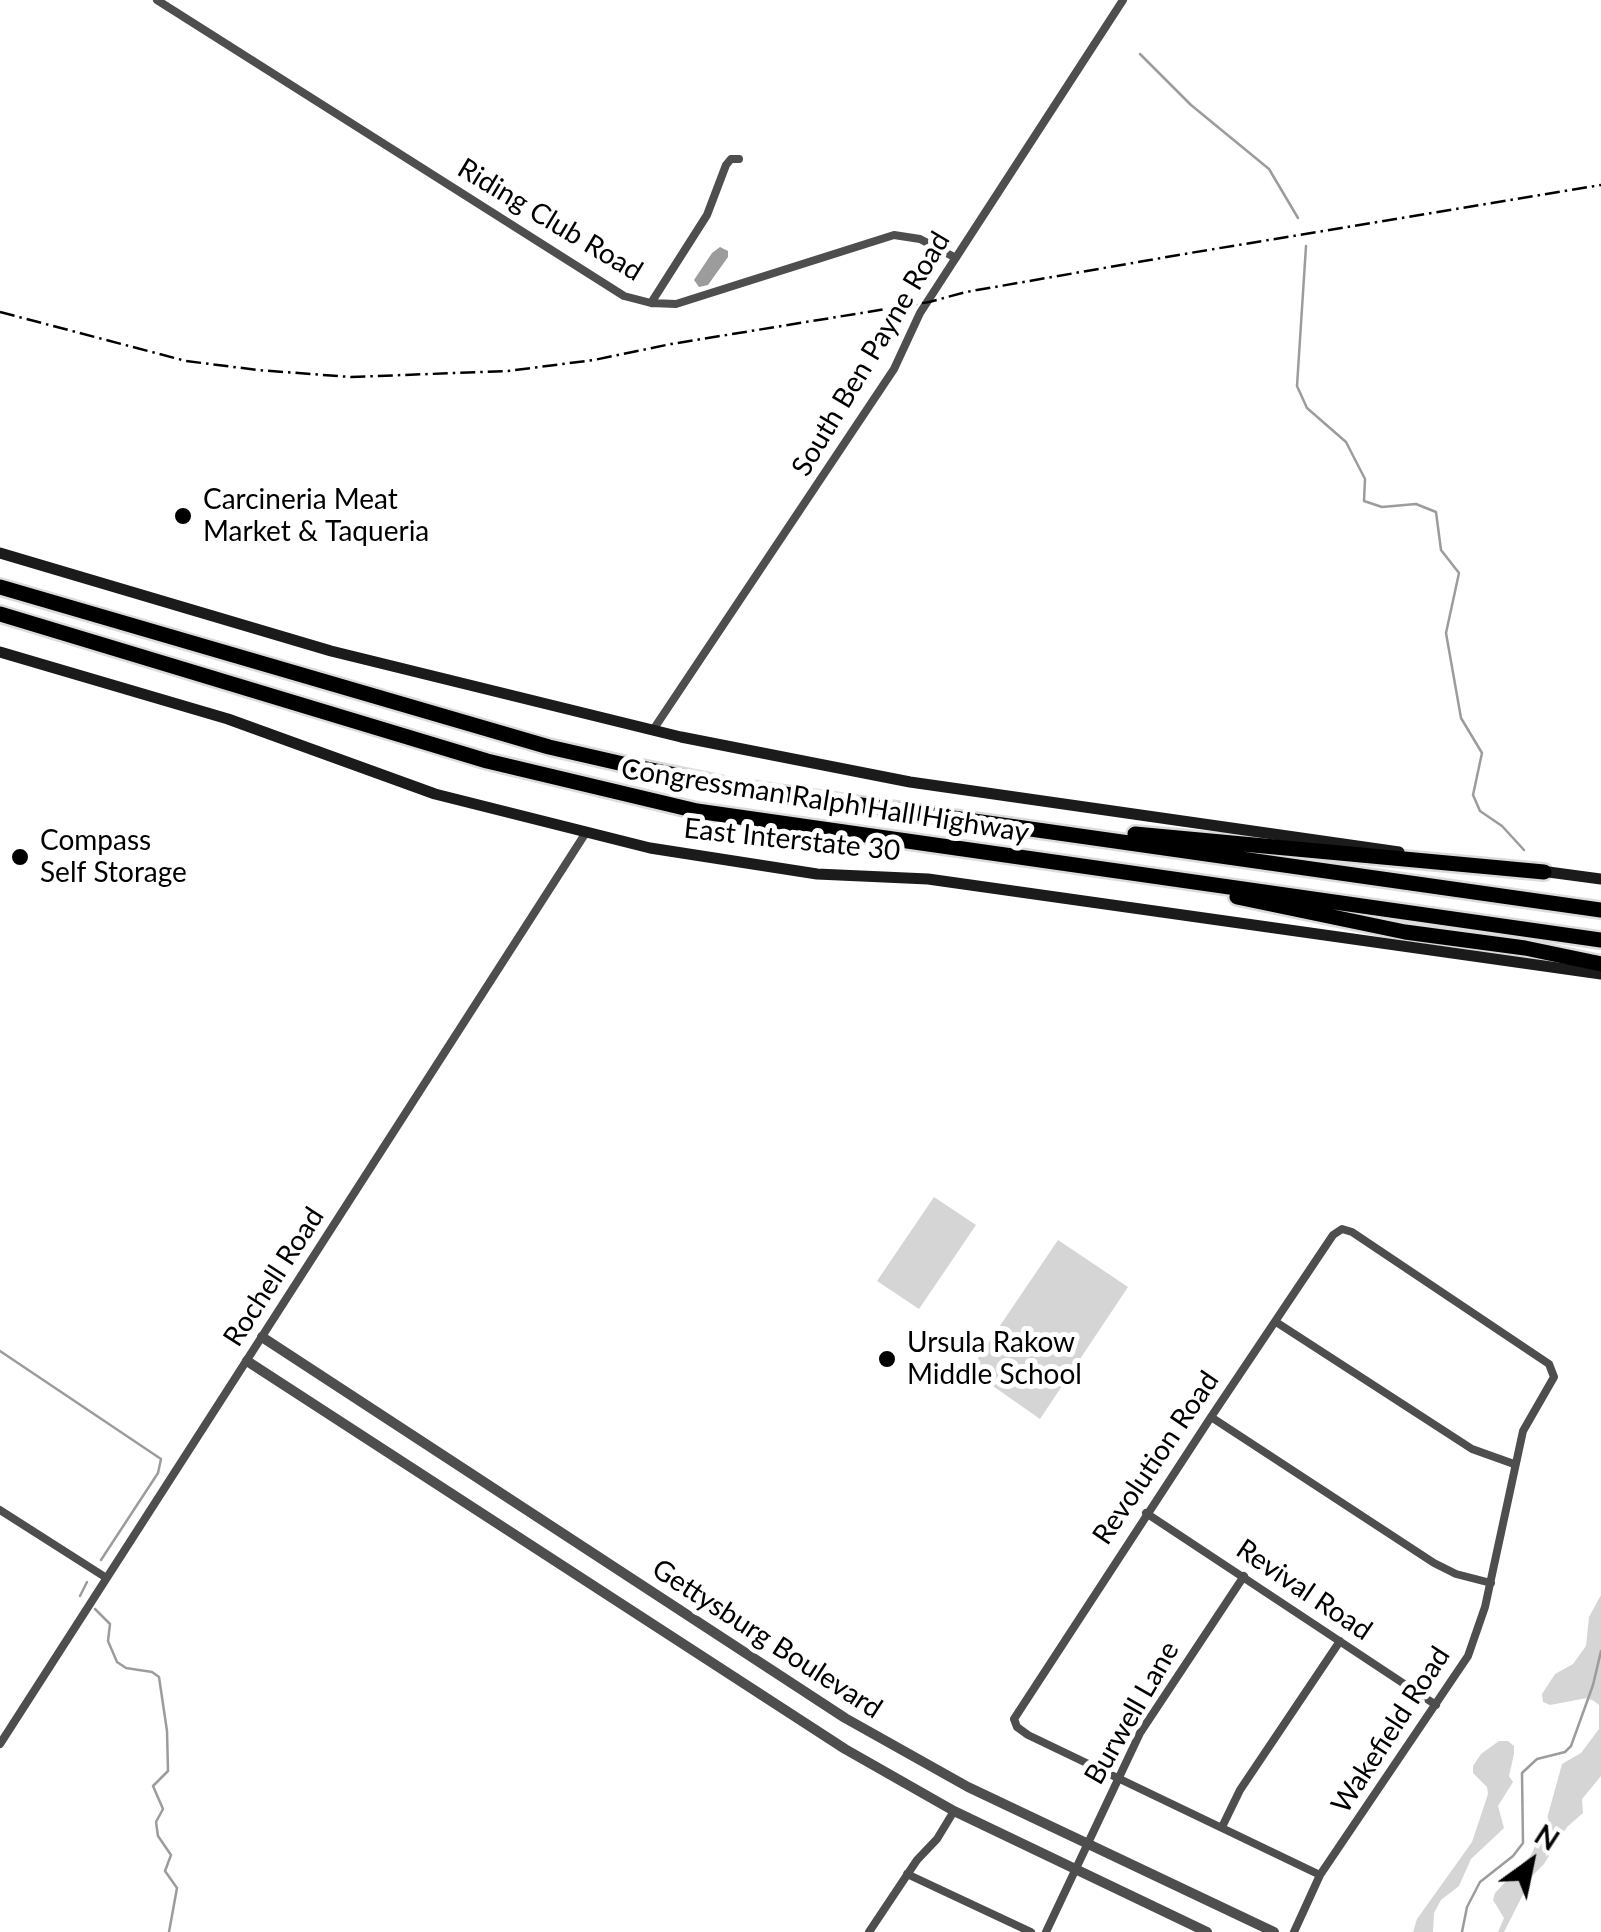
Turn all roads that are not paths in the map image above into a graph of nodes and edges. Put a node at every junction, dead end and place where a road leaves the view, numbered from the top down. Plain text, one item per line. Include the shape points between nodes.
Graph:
1 (157, 0) edge
2 (1123, 0) edge
3 (739, 159) dead end
4 (956, 258) junction
5 (650, 303) junction
6 (0, 553) edge
7 (0, 576) edge
8 (0, 587) edge
9 (46, 602) junction
10 (0, 614) edge
11 (0, 652) edge
12 (653, 730) junction
13 (845, 802) junction
14 (586, 834) junction
15 (1544, 872) junction
16 (1161, 878) junction
17 (1601, 879) edge
18 (1601, 910) edge
19 (1601, 940) edge
20 (1601, 964) edge
21 (1601, 974) edge
22 (1276, 1322) junction
23 (262, 1337) junction
24 (246, 1361) junction
25 (1554, 1372) joint
26 (1211, 1416) junction
27 (1514, 1464) junction
28 (0, 1510) edge
29 (1146, 1513) junction
30 (1244, 1576) junction
31 (105, 1578) junction
32 (1492, 1582) junction
33 (1340, 1641) junction
34 (1436, 1705) junction
35 (0, 1744) edge
36 (1117, 1777) junction
37 (954, 1811) junction
38 (1222, 1828) junction
39 (1086, 1844) junction
40 (1074, 1871) junction
41 (907, 1874) junction
42 (1320, 1875) junction
43 (868, 1932) edge
44 (1031, 1932) edge
45 (1046, 1932) edge
46 (1206, 1932) edge
47 (1274, 1932) edge
48 (1294, 1932) edge

1 - 5 street, Riding Club Road via 624,296
2 - 4 street, South Ben Payne Road
3 - 5 street via 726,165 707,215
4 - 5 street, Riding Club Road via 920,238 894,236 676,304
4 - 12 street, South Ben Payne Road via 894,370
6 - 12 main road via 314,647
7 - 9 highway
8 - 9 highway, Congressman Ralph Hall Highway
9 - 13 highway, Congressman Ralph Hall Highway via 548,748
10 - 16 highway, Congressman Ralph Hall Highway via 571,784 697,811
11 - 14 main road, East Interstate 30 via 228,718 434,794
12 - 15 main road via 910,782
13 - 15 highway
13 - 18 highway, Congressman Ralph Hall Highway
14 - 21 main road, East Interstate 30 via 784,870 928,879
14 - 23 street, Rochell Road
15 - 17 main road
16 - 19 highway, Congressman Ralph Hall Highway
16 - 20 highway via 1405,932
22 - 25 street, Revolution Road via 1342,1229
22 - 26 street, Revolution Road
22 - 27 street via 1466,1446
23 - 24 street, Rochell Road
23 - 39 street, Gettysburg Boulevard via 844,1718
24 - 31 street, Rochell Road
24 - 37 street, Gettysburg Boulevard via 755,1692
25 - 27 street, Wakefield Road
26 - 29 street, Revolution Road
26 - 32 street via 1440,1566
27 - 32 street, Wakefield Road
28 - 31 street
29 - 30 street, Revival Road
29 - 36 street, Revolution Road via 1014,1719 1028,1736
30 - 33 street, Revival Road
30 - 36 street, Burwell Lane
31 - 35 street, Rochell Road
32 - 34 street, Wakefield Road via 1468,1656
33 - 34 street, Revival Road
33 - 38 street via 1240,1790
34 - 42 street, Wakefield Road
36 - 38 street
36 - 39 street, Burwell Lane
37 - 40 street, Gettysburg Boulevard
37 - 41 street
38 - 42 street
39 - 40 street, Burwell Lane
39 - 47 street, Gettysburg Boulevard
40 - 45 street, Burwell Lane
40 - 46 street, Gettysburg Boulevard
41 - 43 street
41 - 44 street
42 - 48 street, Wakefield Road

